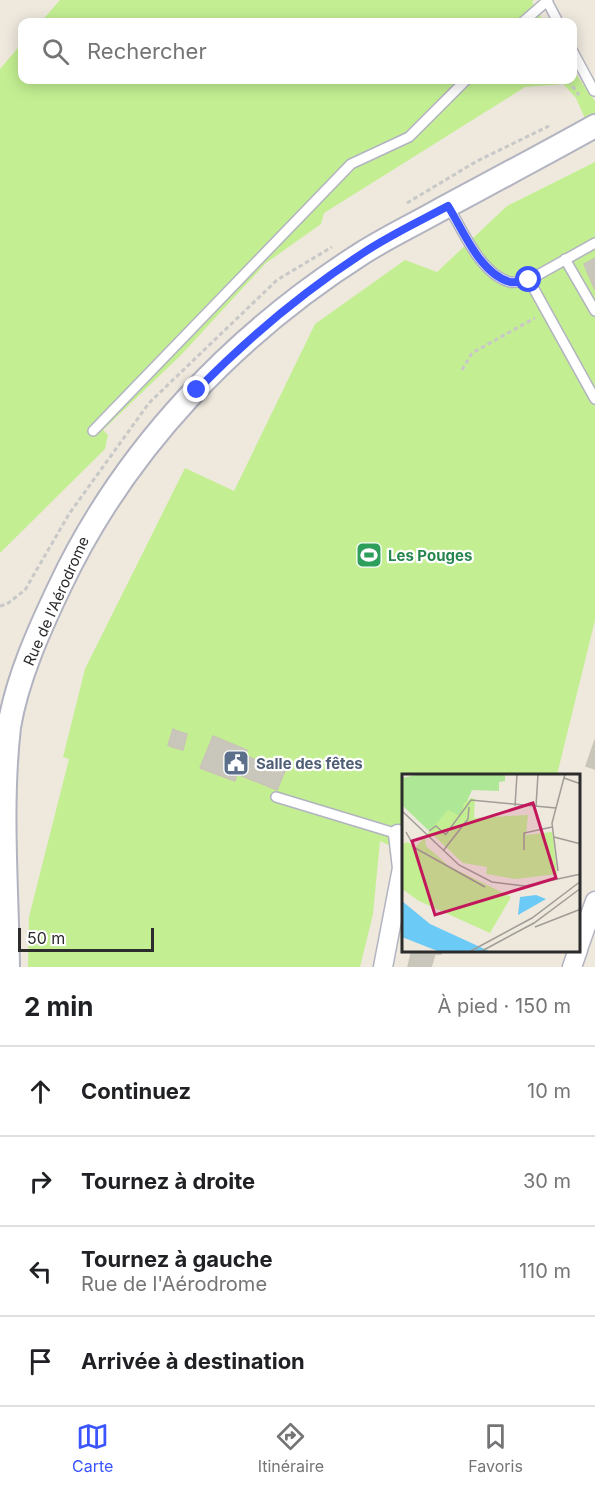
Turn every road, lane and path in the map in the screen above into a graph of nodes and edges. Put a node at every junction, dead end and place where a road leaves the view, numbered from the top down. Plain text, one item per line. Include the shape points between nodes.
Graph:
1 (547, 0) edge
2 (527, 18) edge
3 (556, 18) edge
4 (577, 58) edge
5 (462, 84) edge
6 (571, 84) edge
7 (594, 91) edge
8 (582, 99) dead end
9 (595, 126) edge
10 (448, 206) junction
11 (595, 243) edge
12 (565, 259) junction
13 (529, 280) junction
14 (546, 311) junction
15 (595, 311) edge
16 (462, 370) dead end
17 (595, 399) edge
18 (93, 431) dead end
19 (276, 797) dead end
20 (398, 834) joint
21 (595, 901) edge
22 (3, 902) edge
23 (580, 944) edge
24 (577, 952) edge
25 (8, 967) edge
26 (383, 967) edge
27 (572, 967) edge

1 - 2 lane
1 - 3 lane
4 - 7 lane
5 - 18 lane via 409,137 351,164
6 - 8 path
9 - 10 street, Rue de l'Aérodrome
10 - 13 lane via 482,260 498,277 512,283
10 - 22 street, Rue de l'Aérodrome via 365,251 270,320 225,361 158,432 83,539 22,678 9,725 1,786
11 - 12 lane
12 - 13 lane
12 - 15 lane
13 - 14 lane
14 - 16 path via 472,353
14 - 17 lane
19 - 20 lane
20 - 26 street via 402,868
21 - 23 street
22 - 25 street, Rue de l'Aérodrome
24 - 27 street

